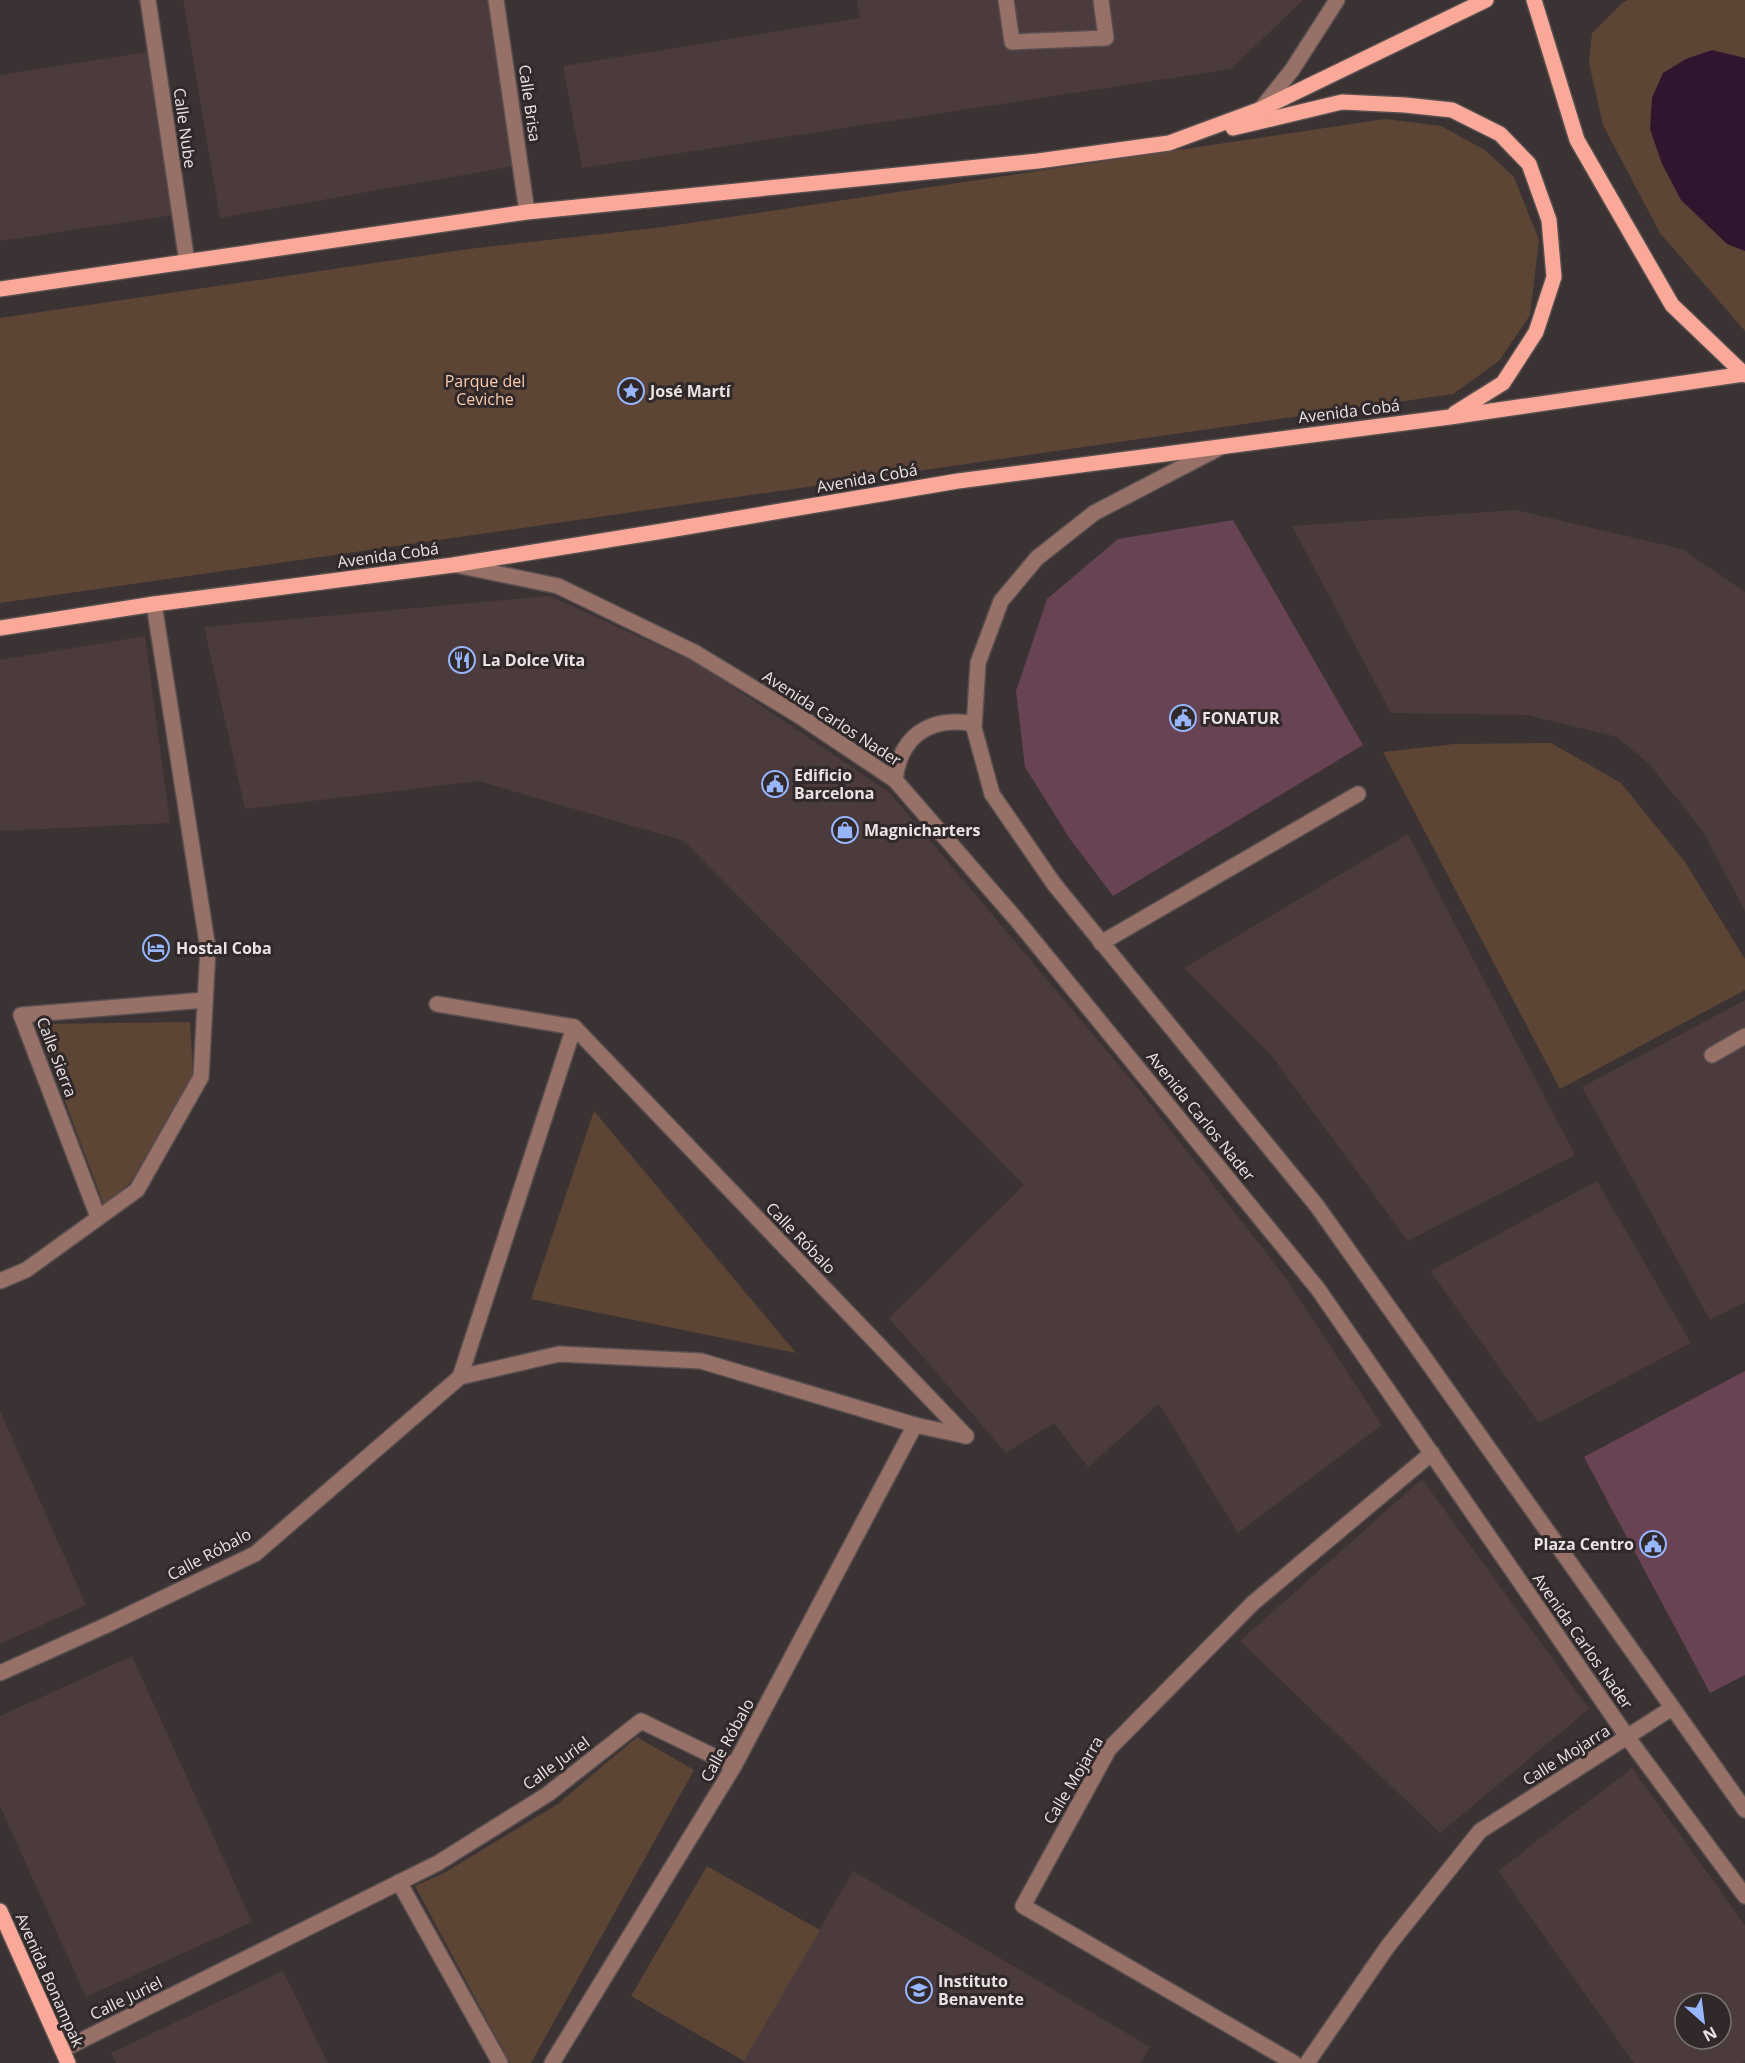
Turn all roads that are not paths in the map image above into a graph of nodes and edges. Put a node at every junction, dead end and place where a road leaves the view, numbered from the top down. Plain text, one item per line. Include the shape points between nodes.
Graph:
1 (148, 0) edge
2 (496, 0) edge
3 (1006, 0) edge
4 (1101, 0) edge
5 (1337, 0) edge
6 (1486, 0) edge
7 (1534, 0) edge
8 (1261, 109) junction
9 (1169, 143) junction
10 (527, 212) junction
11 (187, 262) junction
12 (0, 289) edge
13 (1744, 374) edge
14 (1450, 417) junction
15 (1225, 445) junction
16 (453, 565) junction
17 (154, 604) junction
18 (0, 628) edge
19 (974, 728) junction
20 (895, 780) junction
21 (1359, 794) dead end
22 (1101, 943) junction
23 (205, 1000) junction
24 (437, 1004) dead end
25 (574, 1027) junction
26 (1745, 1036) edge
27 (1712, 1055) dead end
28 (98, 1217) junction
29 (0, 1281) edge
30 (460, 1377) junction
31 (915, 1425) junction
32 (1432, 1453) junction
33 (0, 1673) edge
34 (1672, 1708) junction
35 (1628, 1738) junction
36 (734, 1767) junction
37 (1745, 1810) edge
38 (399, 1882) junction
39 (1745, 1896) edge
40 (0, 1911) edge
41 (65, 2056) edge
42 (500, 2063) edge
43 (552, 2063) edge
44 (1294, 2063) edge
45 (1307, 2063) edge

1 - 11 street, Calle Nube
2 - 10 street, Calle Brisa
3 - 4 street via 1012,42 1106,38
5 - 8 street via 1292,70
6 - 8 main road
7 - 13 main road via 1577,140 1672,305
8 - 9 main road
9 - 10 main road via 1038,161
9 - 14 main road via 1342,102 1452,110 1500,134 1529,164 1549,220 1554,277 1536,332 1503,383
10 - 11 main road
11 - 12 main road
13 - 14 main road, Avenida Cobá
14 - 15 main road, Avenida Cobá
15 - 16 main road, Avenida Cobá via 958,481
15 - 19 street, Avenida Carlos Nader via 1095,513 1037,558 1001,601 978,663
16 - 17 main road, Avenida Cobá
16 - 20 street, Avenida Carlos Nader via 558,586 694,652
17 - 18 main road, Avenida Cobá
17 - 23 street via 208,949
19 - 20 street via 970,723 955,721 927,728 903,749
19 - 22 street, Avenida Carlos Nader via 992,794 1054,884
20 - 32 street, Avenida Carlos Nader via 1016,918 1318,1289
21 - 22 street
22 - 34 street, Avenida Carlos Nader via 1317,1206
23 - 28 street via 201,1077 137,1190
23 - 28 street, Calle Sierra via 21,1015
24 - 25 street
25 - 30 street
25 - 31 street, Calle Róbalo via 966,1436
26 - 27 street
28 - 29 street via 26,1269
30 - 31 street, Calle Róbalo via 559,1354 701,1361
30 - 33 street, Calle Róbalo via 255,1554
31 - 36 street, Calle Róbalo
32 - 35 street, Avenida Carlos Nader
32 - 44 street, Calle Mojarra via 1253,1603 1109,1749 1023,1906
34 - 35 street, Calle Mojarra
34 - 37 street, Avenida Carlos Nader
35 - 39 street, Avenida Carlos Nader
35 - 45 street, Calle Mojarra via 1480,1831 1388,1946
36 - 38 street, Calle Juriel via 641,1721 548,1794 438,1863
36 - 43 street, Calle Róbalo
38 - 41 street, Calle Juriel
38 - 42 street
40 - 41 main road, Avenida Bonampak

